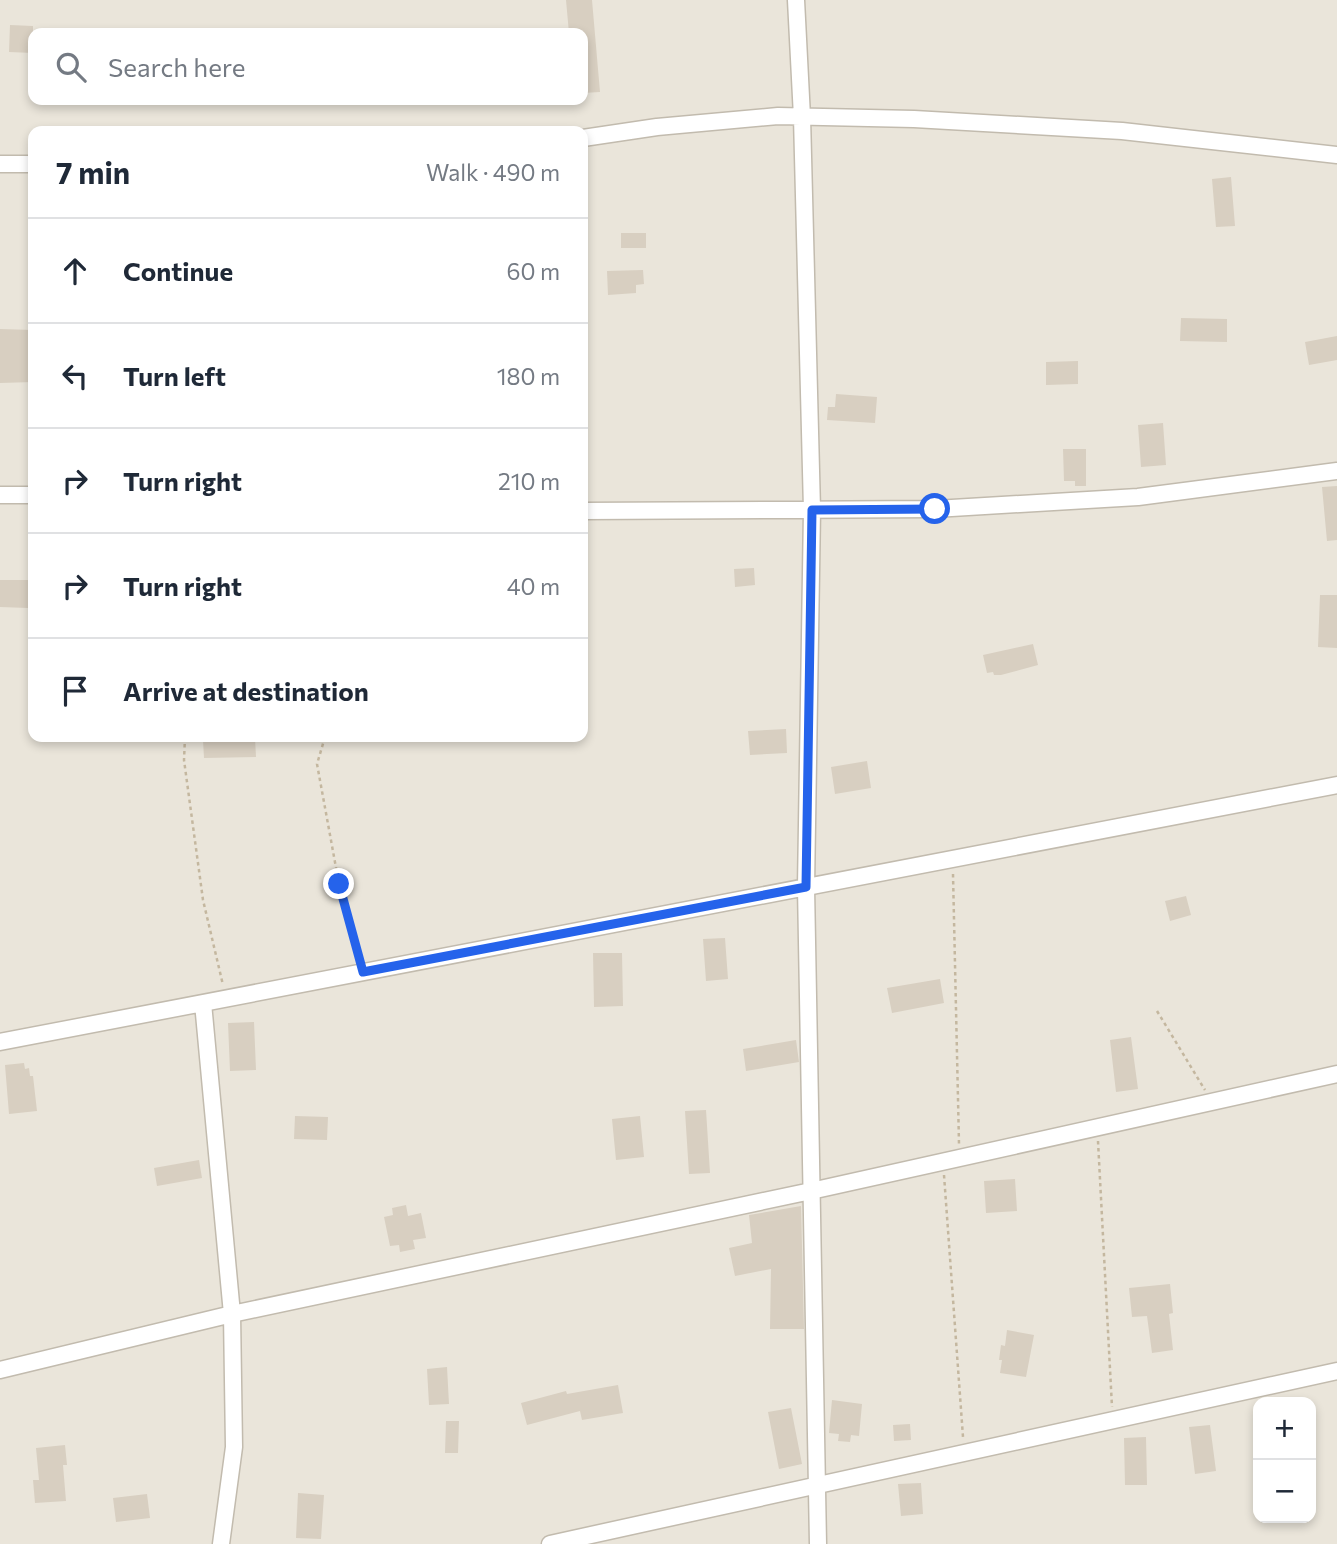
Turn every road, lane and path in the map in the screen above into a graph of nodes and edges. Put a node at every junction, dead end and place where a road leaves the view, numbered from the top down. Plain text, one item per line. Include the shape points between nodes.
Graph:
1 (796, 0) edge
2 (802, 117) junction
3 (588, 137) edge
4 (1337, 155) edge
5 (0, 164) edge
6 (28, 164) edge
7 (1337, 471) edge
8 (0, 495) edge
9 (28, 495) edge
10 (812, 510) junction
11 (588, 511) edge
12 (185, 742) edge
13 (324, 742) edge
14 (1337, 785) edge
15 (953, 859) junction
16 (806, 887) junction
17 (363, 972) junction
18 (226, 998) junction
19 (203, 1003) junction
20 (1157, 1011) dead end
21 (0, 1042) edge
22 (1337, 1074) edge
23 (1212, 1102) junction
24 (1097, 1127) junction
25 (960, 1157) junction
26 (943, 1161) junction
27 (811, 1191) junction
28 (232, 1314) junction
29 (0, 1370) edge
30 (1337, 1371) edge
31 (1112, 1421) junction
32 (964, 1453) junction
33 (818, 1485) junction
34 (221, 1544) edge
35 (551, 1544) edge
36 (818, 1544) edge

1 - 2 street
2 - 3 street via 657,127
2 - 4 street via 1122,131
2 - 10 street
5 - 6 street
7 - 10 street via 1138,496 935,509
8 - 9 street
10 - 11 street
10 - 16 street
12 - 18 path via 203,900
13 - 17 path via 317,764 339,884
14 - 15 street
15 - 16 street
15 - 25 path
16 - 17 street
16 - 27 street
17 - 18 street
18 - 19 street
19 - 21 street
19 - 28 street
20 - 23 path
22 - 23 street
23 - 24 street
24 - 25 street
24 - 31 path
25 - 26 street
26 - 27 street
26 - 32 path
27 - 28 street
27 - 33 street
28 - 29 street
28 - 34 street via 234,1447
30 - 31 street
31 - 32 street
32 - 33 street
33 - 35 street
33 - 36 street

